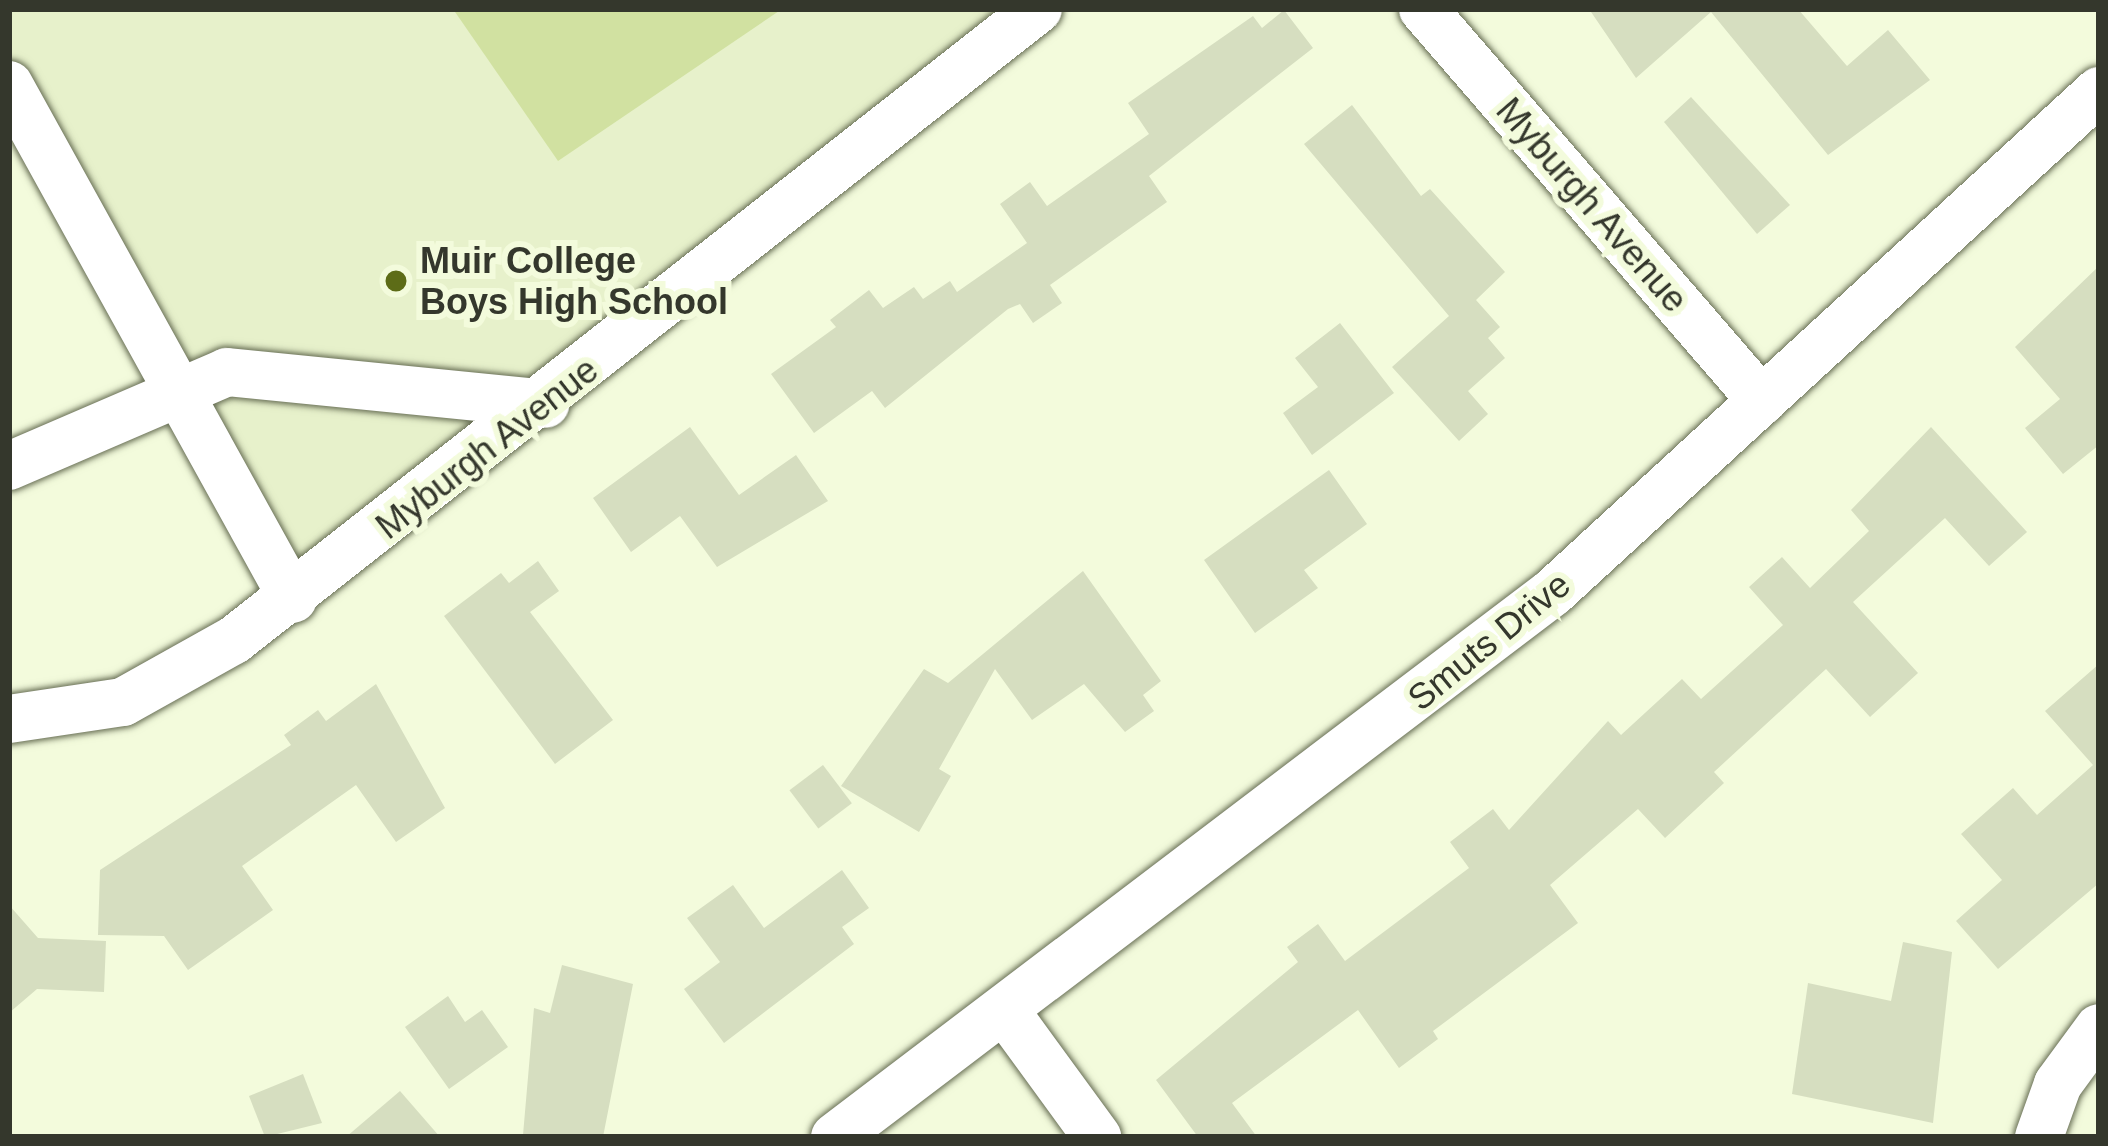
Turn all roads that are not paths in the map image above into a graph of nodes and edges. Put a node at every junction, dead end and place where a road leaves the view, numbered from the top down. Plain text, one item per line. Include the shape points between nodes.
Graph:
1 (1038, 9) edge
2 (1423, 9) edge
3 (9, 85) edge
4 (2099, 91) edge
5 (173, 391) junction
6 (1762, 401) junction
7 (545, 404) junction
8 (9, 466) edge
9 (293, 599) junction
10 (9, 719) edge
11 (1006, 1012) junction
12 (2099, 1028) edge
13 (835, 1137) edge
14 (1097, 1137) edge
15 (2039, 1137) edge

1 - 7 street, Myburgh Avenue
2 - 6 street, Myburgh Avenue
3 - 5 street
4 - 6 street, Smuts Drive
5 - 7 street via 262,370
5 - 8 street
5 - 9 street
6 - 11 street, Smuts Drive via 1553,592
7 - 9 street, Myburgh Avenue
9 - 10 street, Myburgh Avenue via 123,702
11 - 13 street, Smuts Drive
11 - 14 street
12 - 15 street via 2067,1067

